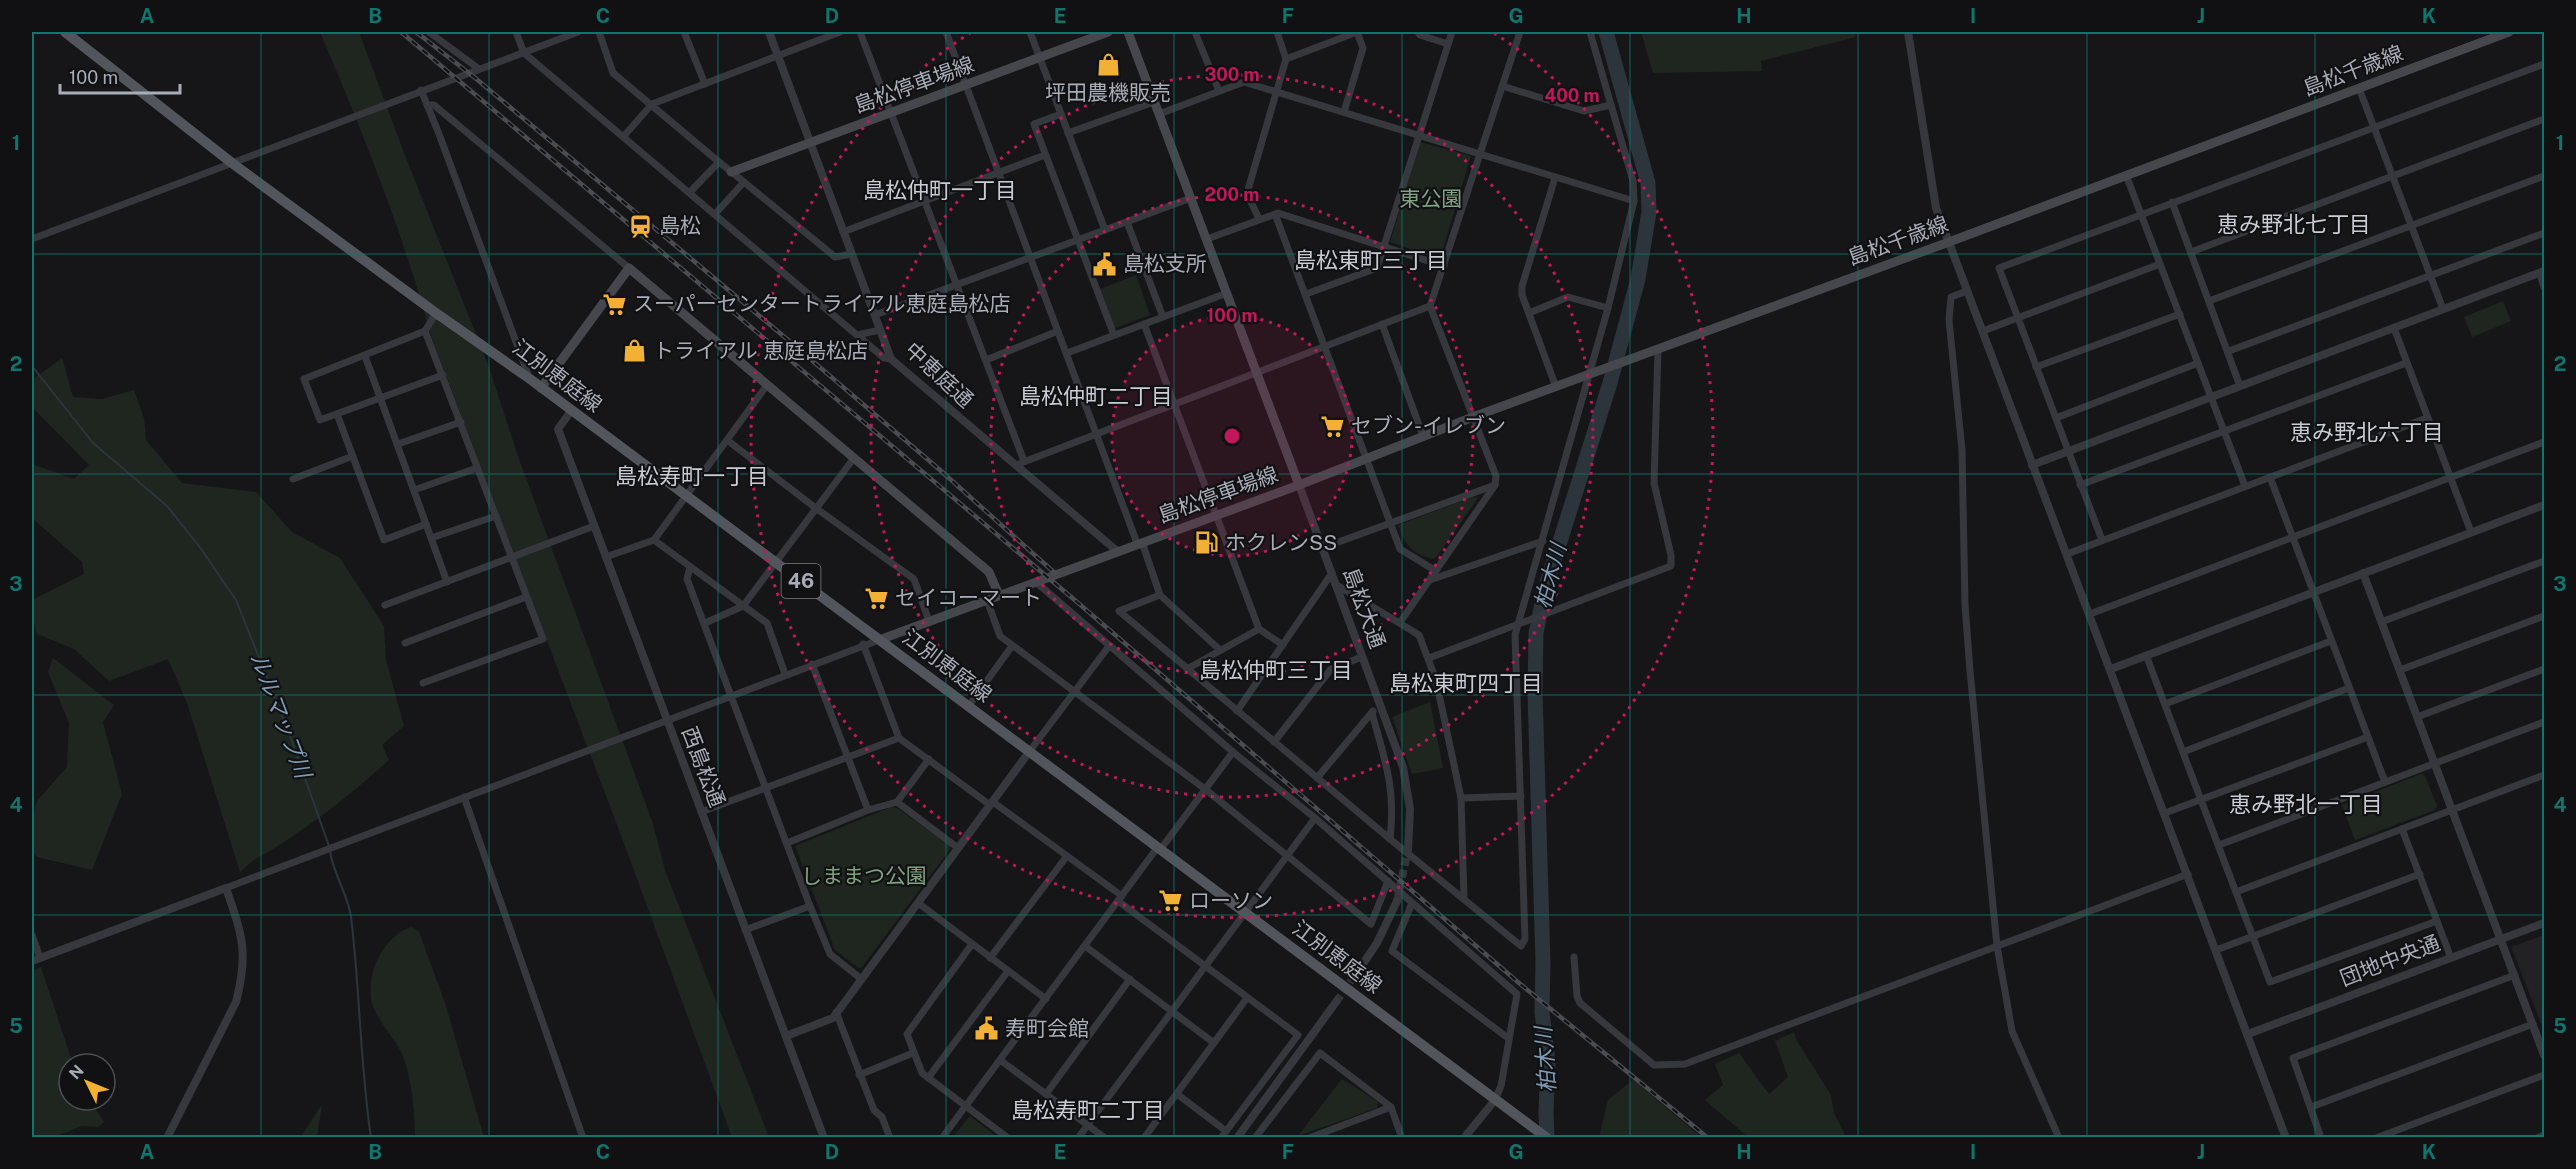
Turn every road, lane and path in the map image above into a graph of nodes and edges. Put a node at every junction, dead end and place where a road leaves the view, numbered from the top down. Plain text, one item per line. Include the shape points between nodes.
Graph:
1 (65, 32) edge
2 (429, 32) edge
3 (516, 32) edge
4 (578, 32) edge
5 (599, 32) edge
6 (684, 32) edge
7 (769, 32) edge
8 (840, 32) edge
9 (860, 32) edge
10 (946, 32) edge
11 (1030, 32) edge
12 (1108, 32) edge
13 (1128, 32) edge
14 (1195, 32) edge
15 (1279, 32) edge
16 (1357, 32) edge
17 (1418, 32) edge
18 (1452, 32) edge
19 (1520, 32) edge
20 (1590, 32) edge
21 (1908, 32) edge
22 (2509, 32) edge
23 (1448, 44) junction
24 (524, 53) junction
25 (778, 54) junction
26 (1040, 58) junction
27 (1286, 59) junction
28 (2544, 64) edge
29 (478, 69) junction
30 (705, 84) junction
31 (965, 85) junction
32 (1503, 86) junction
33 (2359, 88) junction
34 (420, 90) junction
35 (1277, 90) junction
36 (1219, 91) junction
37 (1154, 102) junction
38 (652, 104) junction
39 (427, 105) junction
40 (1611, 105) junction
41 (1344, 112) junction
42 (892, 113) junction
43 (1060, 114) junction
44 (1159, 114) junction
45 (2544, 119) edge
46 (2374, 127) junction
47 (1068, 133) junction
48 (1420, 134) junction
49 (624, 136) junction
50 (810, 142) junction
51 (1480, 153) junction
52 (1045, 155) junction
53 (719, 162) junction
54 (232, 163) junction
55 (731, 172) junction
56 (999, 172) junction
57 (2126, 176) junction
58 (2544, 176) edge
59 (2393, 177) junction
60 (1555, 178) junction
61 (744, 182) junction
62 (690, 192) junction
63 (1191, 198) junction
64 (1634, 201) junction
65 (924, 202) junction
66 (2172, 202) junction
67 (715, 214) junction
68 (1275, 214) junction
69 (2141, 214) junction
70 (1259, 219) junction
71 (1127, 222) junction
72 (2411, 227) junction
73 (1106, 230) junction
74 (843, 232) junction
75 (2544, 233) edge
76 (32, 238) edge
77 (1207, 239) junction
78 (1078, 240) junction
79 (1949, 242) junction
80 (1384, 248) junction
81 (2191, 252) junction
82 (852, 254) junction
83 (1031, 258) junction
84 (2160, 264) junction
85 (1444, 266) junction
86 (629, 268) junction
87 (2542, 272) edge
88 (2431, 276) junction
89 (957, 287) junction
90 (2544, 287) edge
91 (1967, 291) junction
92 (1227, 293) junction
93 (1306, 294) junction
94 (2209, 301) junction
95 (1430, 306) junction
96 (1608, 308) junction
97 (2444, 309) junction
98 (436, 313) junction
99 (1529, 313) junction
100 (2180, 314) junction
101 (875, 315) junction
102 (1163, 317) junction
103 (2018, 318) junction
104 (1144, 324) junction
105 (1382, 324) junction
106 (2394, 328) junction
107 (880, 330) junction
108 (425, 331) junction
109 (1058, 331) junction
110 (1983, 331) junction
111 (1113, 334) junction
112 (857, 335) junction
113 (1324, 346) junction
114 (1658, 349) junction
115 (2229, 351) junction
116 (1067, 352) junction
117 (365, 356) junction
118 (891, 359) junction
119 (986, 360) junction
120 (2198, 363) junction
121 (2406, 363) junction
122 (2036, 368) junction
123 (1257, 371) junction
124 (1593, 373) junction
125 (443, 375) junction
126 (530, 379) junction
127 (767, 385) junction
128 (2240, 386) junction
129 (1556, 387) junction
130 (540, 388) junction
131 (2210, 397) junction
132 (381, 398) junction
133 (1174, 403) junction
134 (571, 411) junction
135 (337, 414) junction
136 (1473, 417) junction
137 (2056, 418) junction
138 (2427, 418) junction
139 (461, 422) junction
140 (2224, 431) junction
141 (1097, 433) junction
142 (1423, 436) junction
143 (728, 440) junction
144 (2544, 442) edge
145 (398, 444) junction
146 (2067, 450) junction
147 (353, 456) junction
148 (854, 458) junction
149 (1366, 459) junction
150 (1020, 464) junction
151 (2032, 465) junction
152 (477, 468) junction
153 (2270, 477) junction
154 (2450, 478) junction
155 (293, 479) dead end
156 (1299, 485) junction
157 (1495, 485) junction
158 (2080, 485) junction
159 (2245, 486) junction
160 (414, 490) junction
161 (686, 496) junction
162 (2544, 505) edge
163 (817, 509) junction
164 (1217, 514) junction
165 (496, 516) junction
166 (1390, 523) junction
167 (426, 524) junction
168 (594, 526) junction
169 (2471, 532) junction
170 (2293, 537) junction
171 (431, 538) junction
172 (654, 540) junction
173 (2102, 540) junction
174 (1543, 541) junction
175 (1140, 543) junction
176 (1323, 548) junction
177 (1117, 551) junction
178 (2067, 554) junction
179 (606, 557) junction
180 (512, 558) junction
181 (2544, 561) edge
182 (777, 563) junction
183 (690, 567) junction
184 (1436, 571) junction
185 (1332, 573) junction
186 (2363, 573) junction
187 (1430, 580) junction
188 (447, 582) junction
189 (1036, 583) junction
190 (1335, 584) junction
191 (2313, 592) junction
192 (999, 595) junction
193 (1160, 595) junction
194 (526, 597) junction
195 (987, 600) junction
196 (385, 605) dead end
197 (743, 606) junction
198 (2090, 614) junction
199 (2544, 616) edge
200 (929, 621) junction
201 (1401, 621) junction
202 (1519, 622) junction
203 (2381, 622) junction
204 (705, 623) junction
205 (1258, 629) junction
206 (879, 639) junction
207 (2331, 640) junction
208 (405, 643) dead end
209 (863, 644) junction
210 (1283, 645) junction
211 (1012, 646) junction
212 (1109, 646) junction
213 (1220, 650) junction
214 (2146, 655) junction
215 (1362, 657) junction
216 (1429, 658) junction
217 (812, 664) junction
218 (1187, 669) junction
219 (2111, 669) junction
220 (2544, 669) edge
221 (2400, 670) junction
222 (785, 674) junction
223 (423, 684) dead end
224 (2349, 688) junction
225 (1074, 692) junction
226 (731, 694) junction
227 (1380, 702) junction
228 (2164, 704) junction
229 (968, 707) junction
230 (1237, 711) junction
231 (1372, 712) junction
232 (2417, 717) junction
233 (666, 720) junction
234 (2544, 722) edge
235 (2367, 736) junction
236 (899, 738) junction
237 (1274, 742) junction
238 (1029, 752) junction
239 (1233, 752) junction
240 (2183, 752) junction
241 (847, 757) junction
242 (929, 759) junction
243 (2434, 764) junction
244 (2544, 775) edge
245 (1317, 778) junction
246 (2385, 782) junction
247 (765, 787) junction
248 (1205, 789) junction
249 (1521, 796) junction
250 (464, 797) junction
251 (1461, 798) junction
252 (2200, 799) junction
253 (897, 802) junction
254 (991, 804) junction
255 (868, 810) junction
256 (2451, 810) junction
257 (701, 812) junction
258 (2165, 813) junction
259 (1315, 818) junction
260 (2402, 829) junction
261 (1390, 839) junction
262 (787, 843) junction
263 (2219, 845) junction
264 (958, 848) junction
265 (1158, 849) junction
266 (1408, 849) tunnel mouth
267 (1066, 856) junction
268 (1288, 856) junction
269 (2188, 874) junction
270 (2420, 874) junction
271 (1388, 881) junction
272 (226, 888) junction
273 (2236, 892) junction
274 (1464, 898) junction
275 (1120, 899) junction
276 (1397, 901) tunnel mouth
277 (918, 903) junction
278 (1412, 903) junction
279 (810, 906) junction
280 (1246, 914) junction
281 (2437, 921) junction
282 (2544, 923) edge
283 (745, 930) junction
284 (32, 935) edge
285 (2252, 937) junction
286 (2501, 939) junction
287 (972, 944) junction
288 (1085, 946) junction
289 (1997, 946) junction
290 (2216, 950) junction
291 (1574, 957) dead end
292 (990, 958) junction
293 (2451, 958) junction
294 (36, 959) edge
295 (1205, 968) junction
296 (1008, 971) junction
297 (2514, 975) junction
298 (1354, 977) tunnel mouth
299 (860, 978) junction
300 (1130, 979) junction
301 (1246, 998) junction
302 (1046, 999) junction
303 (1336, 1002) tunnel mouth
304 (1173, 1011) junction
305 (836, 1012) junction
306 (2533, 1024) junction
307 (2247, 1034) junction
308 (786, 1036) junction
309 (1508, 1038) junction
310 (1214, 1043) junction
311 (913, 1053) junction
312 (2544, 1055) edge
313 (1000, 1060) junction
314 (859, 1075) junction
315 (2544, 1075) edge
316 (928, 1078) junction
317 (1046, 1094) junction
318 (1177, 1094) junction
319 (1496, 1100) junction
320 (966, 1106) junction
321 (1391, 1107) junction
322 (2311, 1107) junction
323 (1087, 1124) junction
324 (1224, 1134) edge
325 (2544, 1135) edge
326 (167, 1137) edge
327 (583, 1137) edge
328 (824, 1137) edge
329 (890, 1137) edge
330 (942, 1137) edge
331 (1008, 1137) edge
332 (1078, 1137) edge
333 (1105, 1137) edge
334 (1144, 1137) edge
335 (1237, 1137) edge
336 (1256, 1137) edge
337 (1309, 1137) edge
338 (1402, 1137) edge
339 (1464, 1137) edge
340 (1547, 1137) edge
341 (2059, 1137) edge
342 (2286, 1137) edge
343 (2321, 1137) edge
344 (2376, 1137) edge
345 (2537, 1137) edge

1 - 54 main road, 江別恵庭線 / 46
2 - 29 street
3 - 24 street
4 - 24 street
5 - 38 street via 613,73
6 - 30 street
7 - 25 street, 中恵庭通
8 - 25 street
9 - 42 street
10 - 31 street
11 - 26 street
12 - 26 main road, 島松停車場線
13 - 37 main road, 島松停車場線
14 - 36 street
15 - 27 street
16 - 27 street
16 - 41 street via 1363,48
17 - 23 street
18 - 23 street
19 - 32 street
20 - 40 street
21 - 79 street via 1936,208
22 - 33 main road, 島松千歳線
23 - 48 street
24 - 29 street
24 - 49 street
25 - 30 street
25 - 50 street, 中恵庭通
26 - 31 main road, 島松停車場線
26 - 43 street
27 - 35 street
28 - 46 street
29 - 34 street
30 - 38 street
31 - 42 main road, 島松停車場線
31 - 56 street
32 - 40 street via 1584,111
32 - 51 street
33 - 46 street
33 - 57 main road, 島松千歳線
34 - 39 street
34 - 54 street
35 - 36 street via 1244,82
35 - 41 street
35 - 70 street via 1247,193
36 - 44 street
37 - 44 main road, 島松停車場線
37 - 47 street
38 - 49 street
38 - 53 street
39 - 86 street via 434,105
39 - 126 street
40 - 64 street via 1633,182
41 - 48 street
42 - 50 main road, 島松停車場線
42 - 65 street
43 - 47 street
43 - 52 street via 1034,124
44 - 63 main road, 島松停車場線
45 - 59 street
46 - 59 street
46 - 66 street
47 - 73 street
48 - 51 street
48 - 80 street
49 - 62 street
50 - 55 main road, 島松停車場線
50 - 74 street, 中恵庭通
51 - 60 street
51 - 85 street
52 - 56 street
52 - 78 street
53 - 55 street
53 - 62 street
54 - 76 street
54 - 98 main road, 江別恵庭線 / 46
55 - 61 street
56 - 65 street
56 - 83 street
57 - 69 street
57 - 79 main road, 島松千歳線
58 - 72 street
59 - 72 street
59 - 81 street
60 - 64 street
60 - 99 street via 1522,286
61 - 67 street
61 - 82 street via 835,257
62 - 67 street
63 - 71 street
63 - 77 main road, 島松停車場線
64 - 96 street
65 - 74 street
65 - 89 street
66 - 69 street
66 - 81 street
67 - 112 street
68 - 70 street
68 - 80 street
68 - 93 street
69 - 84 street
69 - 103 street via 1999,268
70 - 77 street
71 - 73 street
71 - 102 street
72 - 88 street
72 - 94 street
73 - 78 street
74 - 82 street, 中恵庭通
75 - 88 street
77 - 92 main road, 島松停車場線
78 - 83 street
78 - 111 street
79 - 91 street
79 - 114 main road, 島松千歳線
80 - 85 street
80 - 93 street via 1377,268
81 - 94 street
82 - 101 street, 中恵庭通
83 - 89 street
83 - 109 street
84 - 100 street
84 - 103 street
85 - 95 street
86 - 127 main road
86 - 130 main road
87 - 90 street
87 - 97 street
88 - 97 street
88 - 115 street
89 - 101 street
89 - 119 street
91 - 110 street
91 - 289 street via 1951,297 1949,320 1962,450 1969,660
92 - 102 street
92 - 123 main road, 島松停車場線
93 - 113 street
94 - 115 street
95 - 105 street
95 - 136 street
96 - 99 street via 1568,297
96 - 124 street
97 - 106 street
98 - 108 street
98 - 126 main road, 江別恵庭線 / 46
99 - 129 street
100 - 120 street
100 - 122 street
101 - 107 street, 中恵庭通
102 - 104 street
103 - 110 street
103 - 122 street
104 - 111 street
104 - 133 street
105 - 113 street
105 - 142 street
106 - 121 street
106 - 128 street
107 - 112 street
107 - 118 street, 中恵庭通
108 - 117 street
108 - 125 street
109 - 116 street
109 - 119 street
110 - 151 street
111 - 116 street
112 - 118 street via 884,358
113 - 123 street
113 - 149 street
114 - 124 main road, 島松千歳線
114 - 202 street via 1654,483 1671,566
115 - 128 street
116 - 141 street
117 - 132 street
117 - 135 street via 304,379 320,420
118 - 150 street, 中恵庭通
119 - 150 street
120 - 131 street
120 - 137 street
121 - 138 street
121 - 140 street
122 - 137 street
123 - 133 street
123 - 156 main road, 島松停車場線
124 - 129 main road, 島松千歳線
124 - 174 street
125 - 132 street
125 - 139 street
126 - 130 main road, 江別恵庭線 / 46
127 - 143 street
127 - 148 main road
128 - 131 street
129 - 136 main road, 島松千歳線
130 - 134 main road, 江別恵庭線 / 46
131 - 140 street
131 - 146 street
132 - 135 street
132 - 145 street
133 - 141 street
133 - 164 street
134 - 161 main road, 江別恵庭線 / 46
134 - 168 street, 西島松通 via 558,429
135 - 147 street
136 - 142 main road, 島松千歳線
136 - 157 street via 1496,476
137 - 146 street
138 - 153 street
138 - 154 street
139 - 145 street
139 - 152 street
140 - 158 street
140 - 159 street
141 - 150 street
141 - 175 street
142 - 149 main road, 島松千歳線
143 - 161 street
143 - 163 street
144 - 154 street
145 - 160 street
146 - 151 street
146 - 158 street
147 - 155 street
147 - 167 street via 384,540
148 - 163 street
148 - 192 main road via 989,572
149 - 156 main road, 島松千歳線
149 - 166 street
150 - 177 street, 中恵庭通
151 - 178 street
152 - 160 street
152 - 165 street
153 - 159 street
153 - 170 street
154 - 169 street
154 - 170 street
156 - 164 main road, 島松停車場線
156 - 176 street, 島松大通
157 - 166 street
157 - 184 street
158 - 173 street
159 - 173 street
160 - 167 street
161 - 172 street
161 - 182 main road, 江別恵庭線 / 46
162 - 169 street
163 - 182 street
163 - 200 street via 914,579
164 - 175 main road, 島松停車場線
164 - 205 street
165 - 171 street
165 - 180 street
166 - 176 street
166 - 184 street via 1400,549
167 - 171 street
168 - 179 street, 西島松通
168 - 180 street
169 - 186 street
170 - 191 street
170 - 198 street
171 - 188 street
172 - 179 street
172 - 183 street
173 - 178 street
174 - 187 street
174 - 202 street
175 - 177 main road, 島松停車場線
175 - 193 street
176 - 185 street, 島松大通
177 - 189 main road, 島松停車場線
178 - 198 street
179 - 233 street, 西島松通
180 - 188 street
180 - 194 street
181 - 203 street
182 - 197 street
182 - 206 main road, 江別恵庭線 / 46
183 - 197 street
183 - 204 street via 687,579
184 - 187 street
185 - 190 street, 島松大通
185 - 210 street
186 - 191 street
186 - 203 street
187 - 201 street
188 - 196 street
189 - 192 main road, 島松停車場線
189 - 212 street
190 - 201 street
190 - 215 street, 島松大通
191 - 207 street
191 - 214 street
192 - 195 main road, 島松停車場線
193 - 213 street
193 - 218 street via 1119,611
194 - 208 street
194 - 223 street via 543,639
195 - 200 main road, 島松停車場線
195 - 211 street via 1000,636
197 - 204 street
197 - 222 street via 766,622
198 - 219 street
199 - 221 street
200 - 206 main road, 島松停車場線
201 - 216 street via 1419,634
202 - 216 street
202 - 249 street via 1515,635
203 - 221 street
204 - 226 street
205 - 210 street
205 - 213 street
206 - 209 street
206 - 229 main road, 江別恵庭線 / 46
207 - 224 street
207 - 228 street
209 - 217 street
209 - 236 street
210 - 230 street
211 - 225 street
211 - 229 street
212 - 225 street
212 - 239 street
213 - 218 street
214 - 219 street
214 - 228 street
215 - 227 street, 島松大通
215 - 237 street via 1331,669
216 - 251 street
217 - 222 street
217 - 241 street
218 - 230 street
219 - 258 street
220 - 232 street
221 - 232 street
222 - 226 street
224 - 235 street
224 - 240 street
225 - 238 street
225 - 248 street
226 - 233 street
226 - 247 street
227 - 231 street
227 - 266 street, 島松大通 via 1409,792
228 - 240 street
229 - 238 main road, 江別恵庭線 / 46
230 - 237 street
231 - 245 street
231 - 261 street via 1386,758 1394,808
232 - 243 street
233 - 250 street
233 - 257 street, 西島松通
234 - 243 street
235 - 246 street
235 - 252 street
236 - 241 street
236 - 242 street
237 - 245 street
238 - 254 street
238 - 265 main road, 江別恵庭線 / 46
239 - 248 street
239 - 259 street
240 - 252 street
241 - 247 street
241 - 255 street
242 - 253 street
242 - 254 street
243 - 246 street
243 - 256 street
244 - 256 street
245 - 261 street
246 - 263 street
247 - 257 street
247 - 262 street
248 - 265 street
248 - 268 street
249 - 251 street
249 - 274 street via 1525,939 1521,946
250 - 272 street
250 - 327 street
251 - 274 street
252 - 258 street
252 - 263 street
253 - 255 street
253 - 264 street
254 - 264 street
254 - 267 street
255 - 262 street
256 - 260 street
256 - 286 street
257 - 283 street, 西島松通
258 - 269 street
259 - 268 street
259 - 271 street
260 - 270 street
260 - 273 street
261 - 274 street
262 - 279 street
263 - 273 street
264 - 277 street
265 - 275 street
265 - 280 main road, 江別恵庭線 / 46
267 - 275 street
267 - 292 street
268 - 271 street via 1371,924
268 - 280 street
269 - 289 street
269 - 290 street
270 - 281 street
270 - 285 street
271 - 278 street
272 - 294 street
272 - 326 street via 244,954 242,980 236,1002
273 - 285 street
275 - 288 street
275 - 295 street
276 - 298 street via 1377,943
277 - 287 street
277 - 299 street
278 - 309 street via 1517,994
278 - 309 street via 1392,951
279 - 283 street
279 - 299 street via 830,954
280 - 295 street
280 - 319 main road, 江別恵庭線 / 46
281 - 285 street via 2270,982
281 - 293 street
282 - 286 street, 団地中央通
283 - 308 street, 西島松通
284 - 294 street
285 - 290 street
286 - 293 street, 団地中央通
286 - 297 street
287 - 292 street
287 - 311 street via 907,1034
288 - 300 street
288 - 302 street
289 - 291 street via 1685,1064 1654,1065 1580,1003
289 - 341 street via 2012,1031
290 - 307 street
292 - 296 street
293 - 307 street, 団地中央通
295 - 301 street
295 - 304 street
296 - 302 street
296 - 316 street
297 - 306 street
297 - 322 street via 2293,1058
299 - 305 street
300 - 304 street
300 - 317 street
301 - 310 street
301 - 324 street via 1298,1035
302 - 313 street
303 - 335 street
304 - 310 street
304 - 323 street
305 - 308 street via 833,1018
305 - 314 street
306 - 312 street
306 - 322 street
307 - 342 street
308 - 328 street, 西島松通
309 - 319 street
310 - 318 street
311 - 314 street
311 - 316 street
313 - 317 street
313 - 320 street
314 - 329 street via 873,1110 882,1117
315 - 344 street
316 - 320 street
317 - 323 street
318 - 324 street
318 - 334 street
319 - 339 street
319 - 340 main road, 江別恵庭線 / 46
320 - 330 street
320 - 331 street
321 - 336 street via 1320,1053
321 - 337 street
321 - 338 street
322 - 343 street
323 - 332 street
323 - 333 street
325 - 345 street

